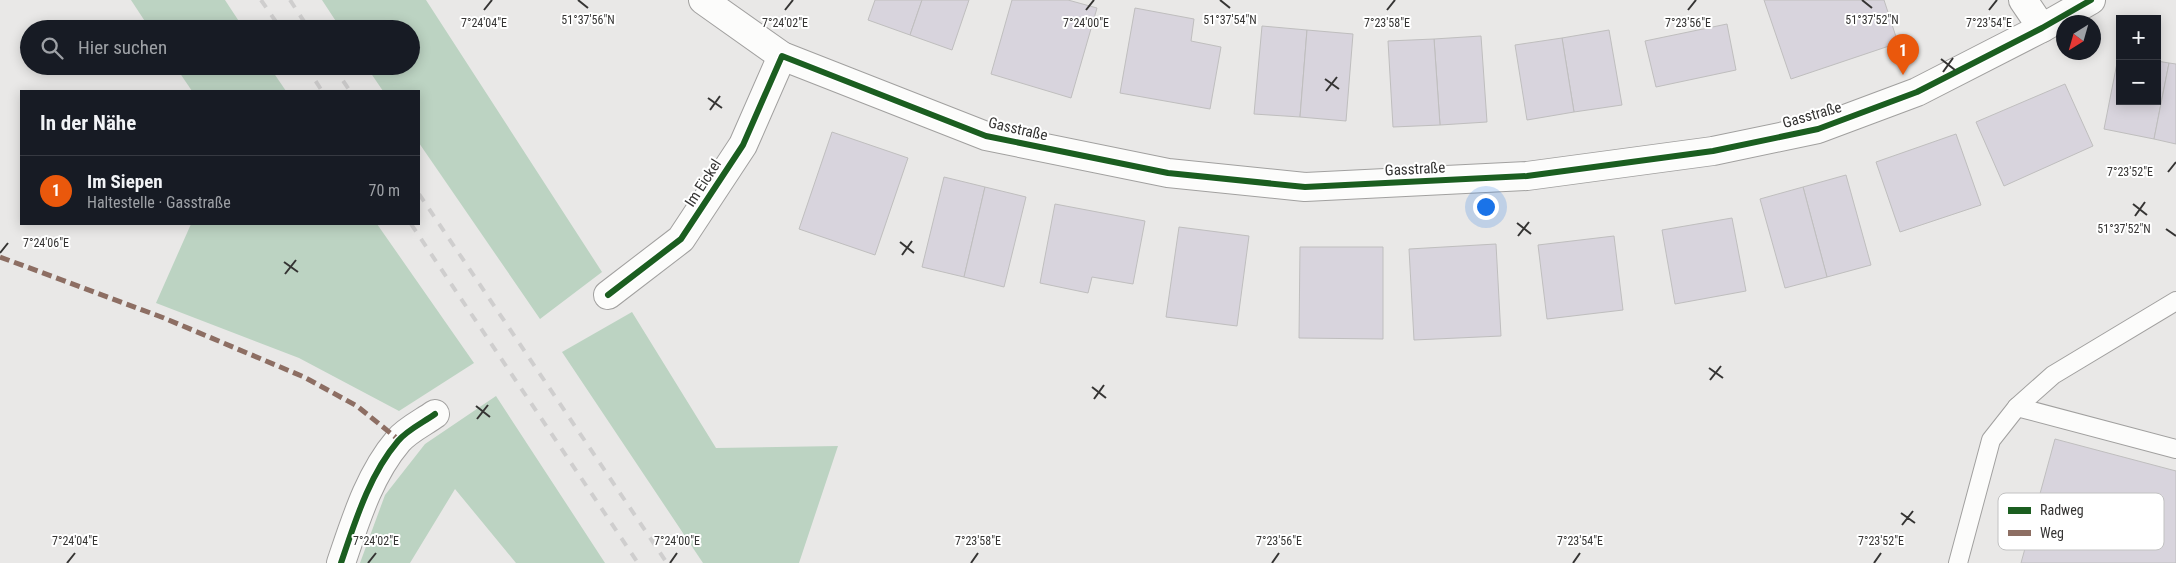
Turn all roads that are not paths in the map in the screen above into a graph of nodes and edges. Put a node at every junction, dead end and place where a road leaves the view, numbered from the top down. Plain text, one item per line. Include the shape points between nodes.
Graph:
1 (703, 0) edge
2 (2023, 0) edge
3 (2091, 0) edge
4 (2042, 28) junction
5 (782, 56) junction
6 (608, 295) dead end
7 (2176, 301) edge
8 (2017, 407) junction
9 (435, 414) dead end
10 (2176, 449) edge
11 (341, 563) edge
12 (1958, 563) edge

1 - 5 street, Gasstraße
2 - 4 street
3 - 4 street, Gasstraße
4 - 5 street, Gasstraße via 1917,92 1818,129 1713,152 1527,176 1306,187 1168,173 986,136
5 - 6 street, Im Eickel via 743,145 681,239
7 - 8 lane via 2053,375
8 - 10 lane
8 - 12 lane via 1991,440
9 - 11 street via 399,440 374,478

